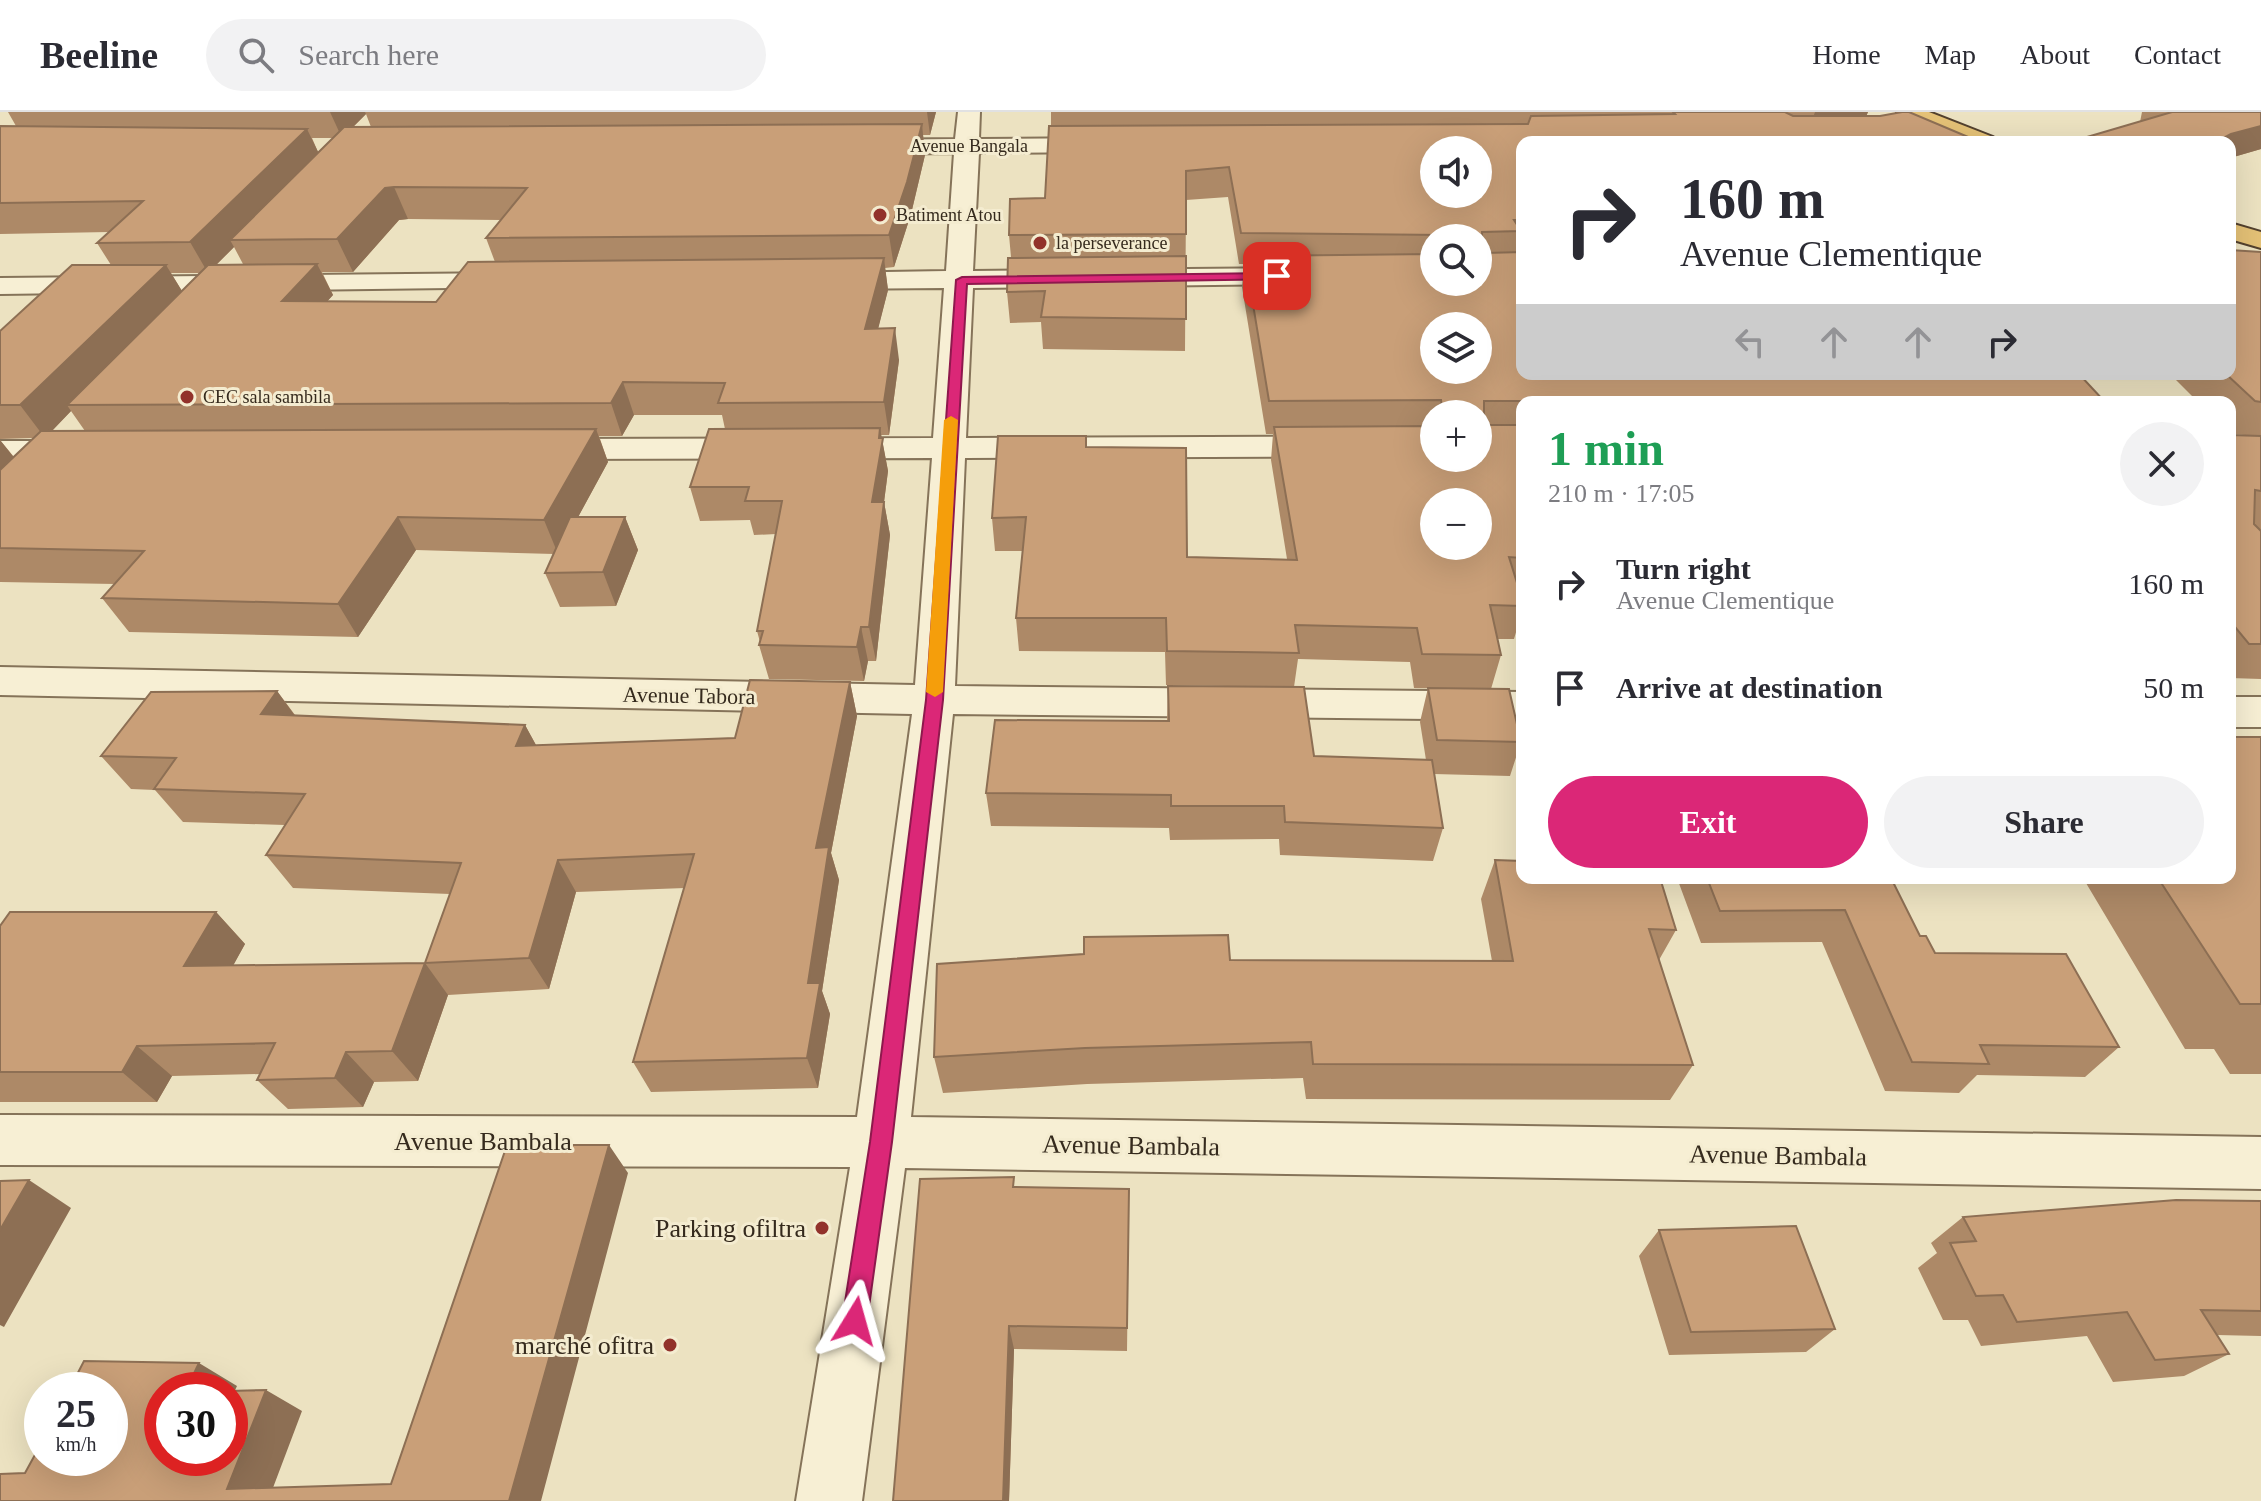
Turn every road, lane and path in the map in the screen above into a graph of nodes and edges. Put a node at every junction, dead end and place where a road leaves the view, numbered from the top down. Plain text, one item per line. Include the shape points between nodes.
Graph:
1 (1908, 112) edge
2 (1932, 122) junction
3 (967, 129) edge
4 (1893, 132) edge
5 (1969, 136) edge
6 (1137, 145) edge
7 (840, 147) edge
8 (2236, 233) edge
9 (2261, 240) edge
10 (243, 260) edge
11 (1324, 275) edge
12 (962, 280) junction
13 (536, 281) edge
14 (804, 281) edge
15 (221, 282) junction
16 (0, 286) edge
17 (188, 316) edge
18 (66, 439) junction
19 (1420, 446) edge
20 (948, 449) junction
21 (119, 450) edge
22 (518, 450) edge
23 (0, 451) edge
24 (22, 484) edge
25 (0, 681) edge
26 (934, 700) junction
27 (1516, 706) edge
28 (2236, 712) edge
29 (2261, 712) edge
30 (0, 1140) edge
31 (881, 1142) junction
32 (2261, 1163) edge
33 (829, 1501) edge

1 - 2 highway
2 - 4 street
2 - 5 highway
3 - 6 street, Avenue Bangala
3 - 7 street, Avenue Bangala
3 - 12 street
8 - 9 highway
10 - 15 street
11 - 12 street
12 - 14 street
12 - 20 street
13 - 15 street
15 - 16 street
15 - 17 street
18 - 21 street
18 - 23 street
18 - 24 street
19 - 20 street
20 - 22 street
20 - 26 street
25 - 26 street, Avenue Tabora
26 - 27 street, Avenue Tabora
26 - 31 street
28 - 29 street
30 - 31 street, Avenue Bambala
31 - 32 street, Avenue Bambala
31 - 33 street

